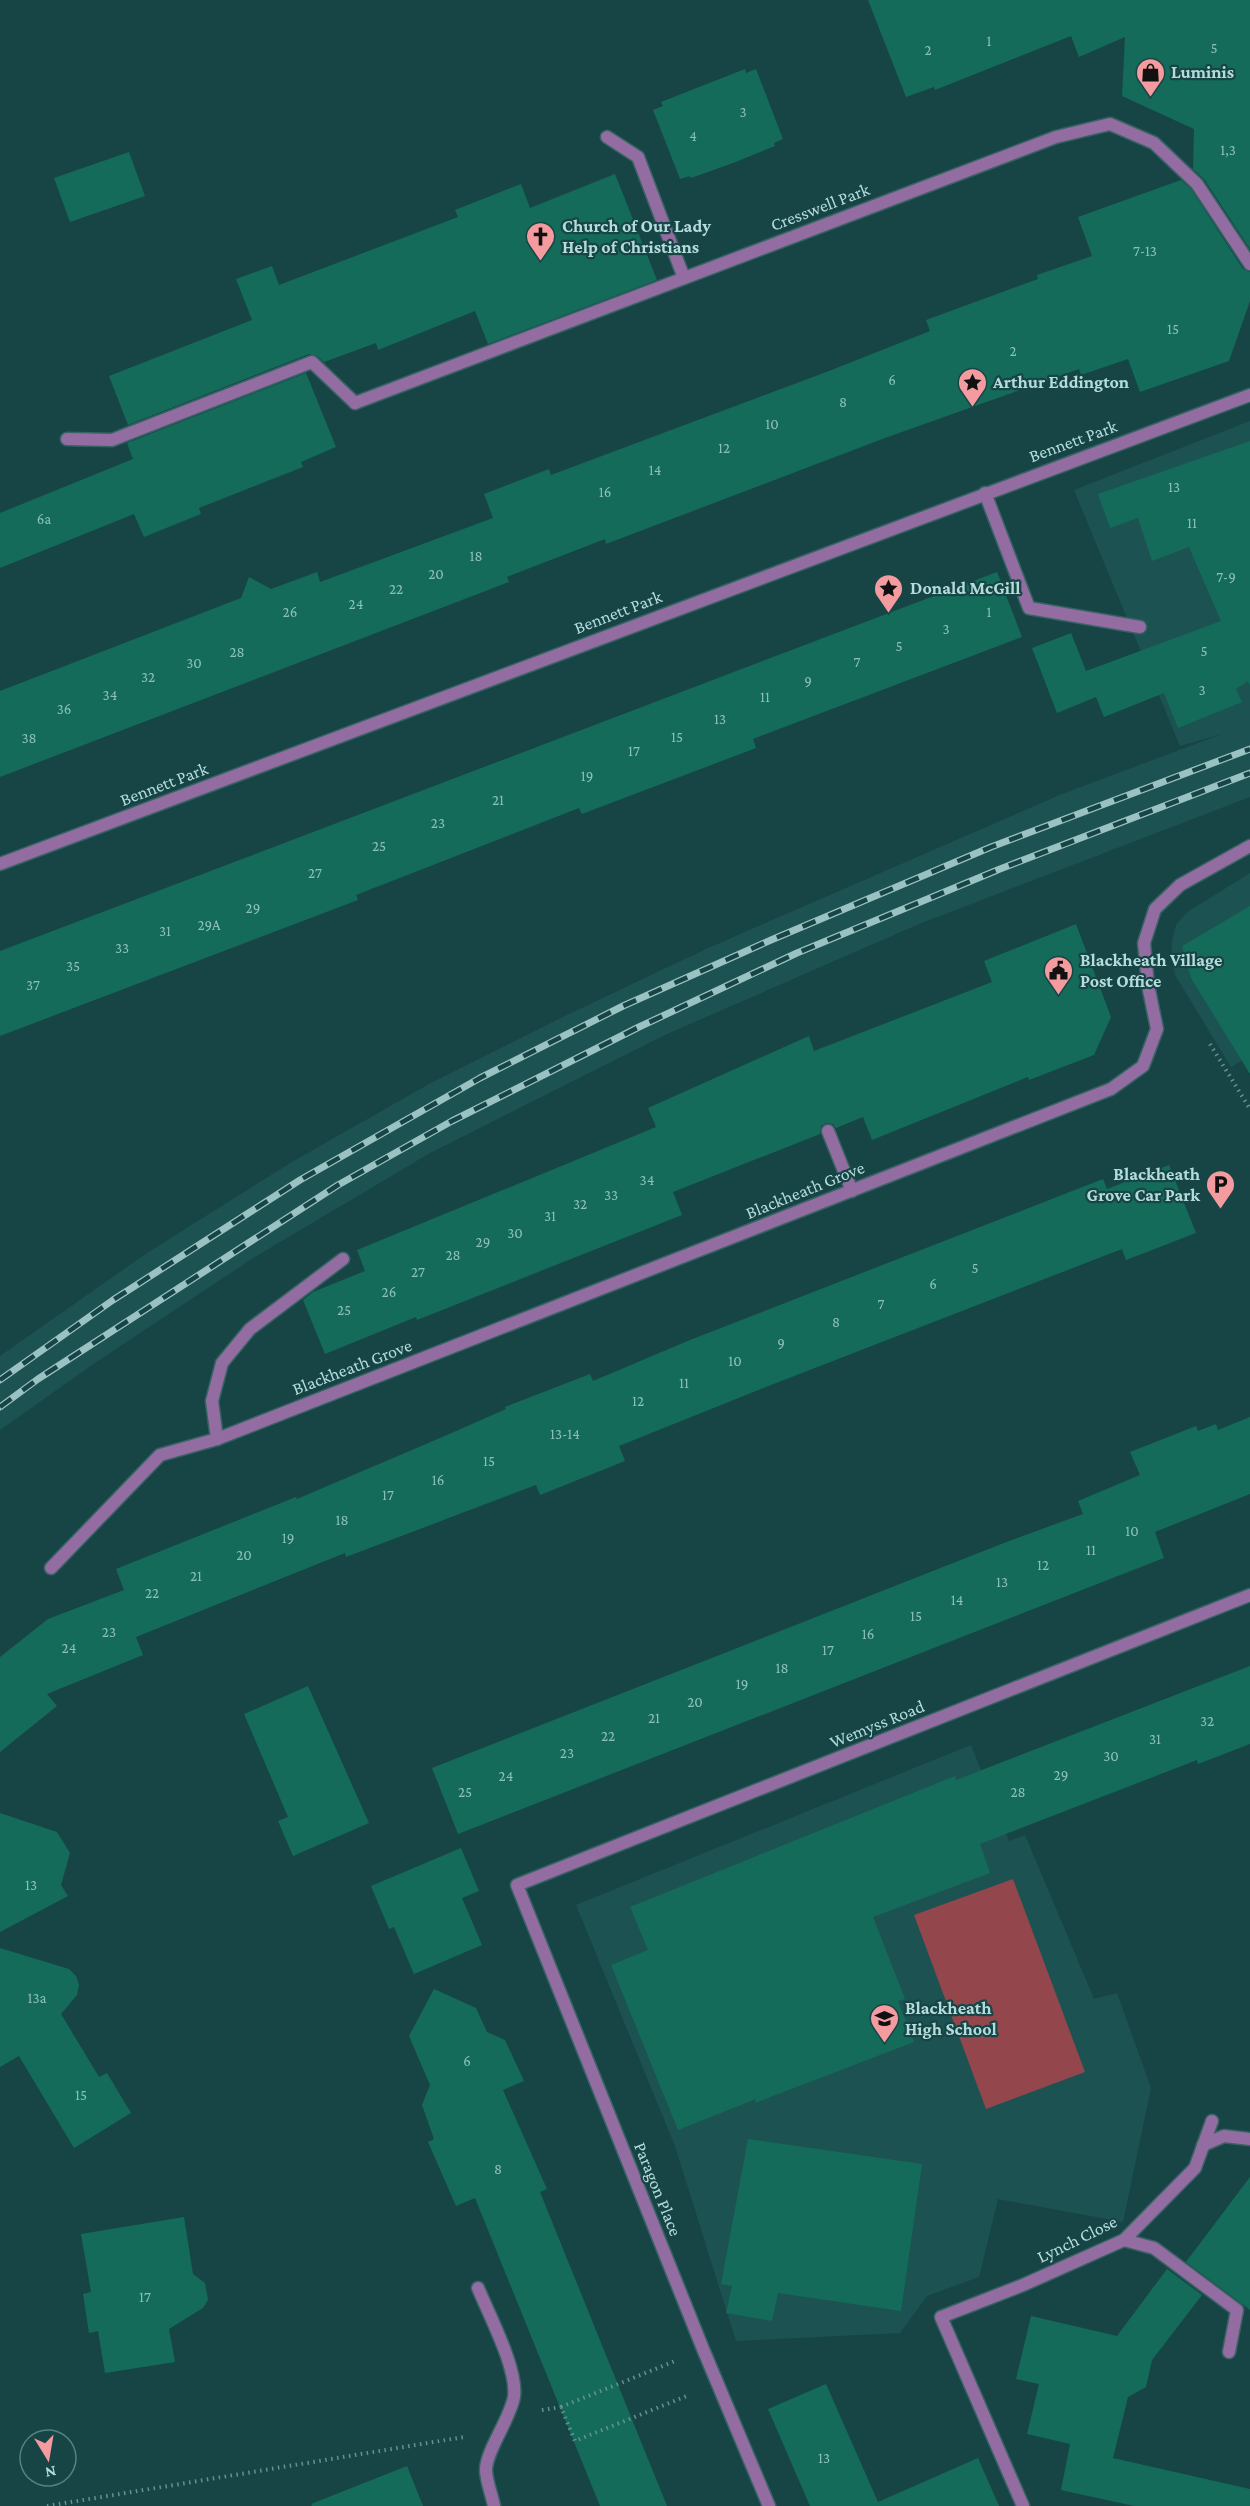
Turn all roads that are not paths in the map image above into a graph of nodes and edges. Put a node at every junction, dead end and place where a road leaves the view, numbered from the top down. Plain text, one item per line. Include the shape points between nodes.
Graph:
1 (607, 137) dead end
2 (1250, 264) edge
3 (684, 278) junction
4 (1250, 395) edge
5 (67, 439) dead end
6 (985, 493) junction
7 (1140, 627) dead end
8 (1250, 846) edge
9 (0, 864) edge
10 (828, 1131) dead end
11 (852, 1191) junction
12 (343, 1259) dead end
13 (217, 1439) junction
14 (51, 1568) dead end
15 (1250, 1595) edge
16 (517, 1885) joint
17 (1212, 2121) dead end
18 (1250, 2139) edge
19 (1203, 2145) junction
20 (1125, 2240) junction
21 (478, 2288) dead end
22 (1229, 2352) dead end
23 (494, 2506) edge
24 (769, 2506) edge
25 (1023, 2506) edge

1 - 3 street via 638,157
2 - 3 street, Cresswell Park via 1197,184 1154,143 1110,124 1056,137
3 - 5 street, Cresswell Park via 356,403 312,362 112,440
4 - 6 street, Bennett Park
6 - 7 street via 1029,608
6 - 9 street, Bennett Park
8 - 11 street, Blackheath Grove via 1180,885 1155,909 1144,943 1157,1029 1143,1065 1112,1089
10 - 11 street
11 - 13 street, Blackheath Grove
12 - 13 street via 250,1329 222,1363 212,1401
13 - 14 street, Blackheath Grove via 160,1455
15 - 16 street, Wemyss Road
16 - 24 street, Paragon Place
17 - 19 street, Lynch Close
18 - 19 street via 1224,2136
19 - 20 street, Lynch Close via 1195,2168
20 - 22 street via 1154,2248 1237,2310
20 - 25 street, Lynch Close via 941,2317
21 - 23 street via 512,2370 514,2395 486,2469

